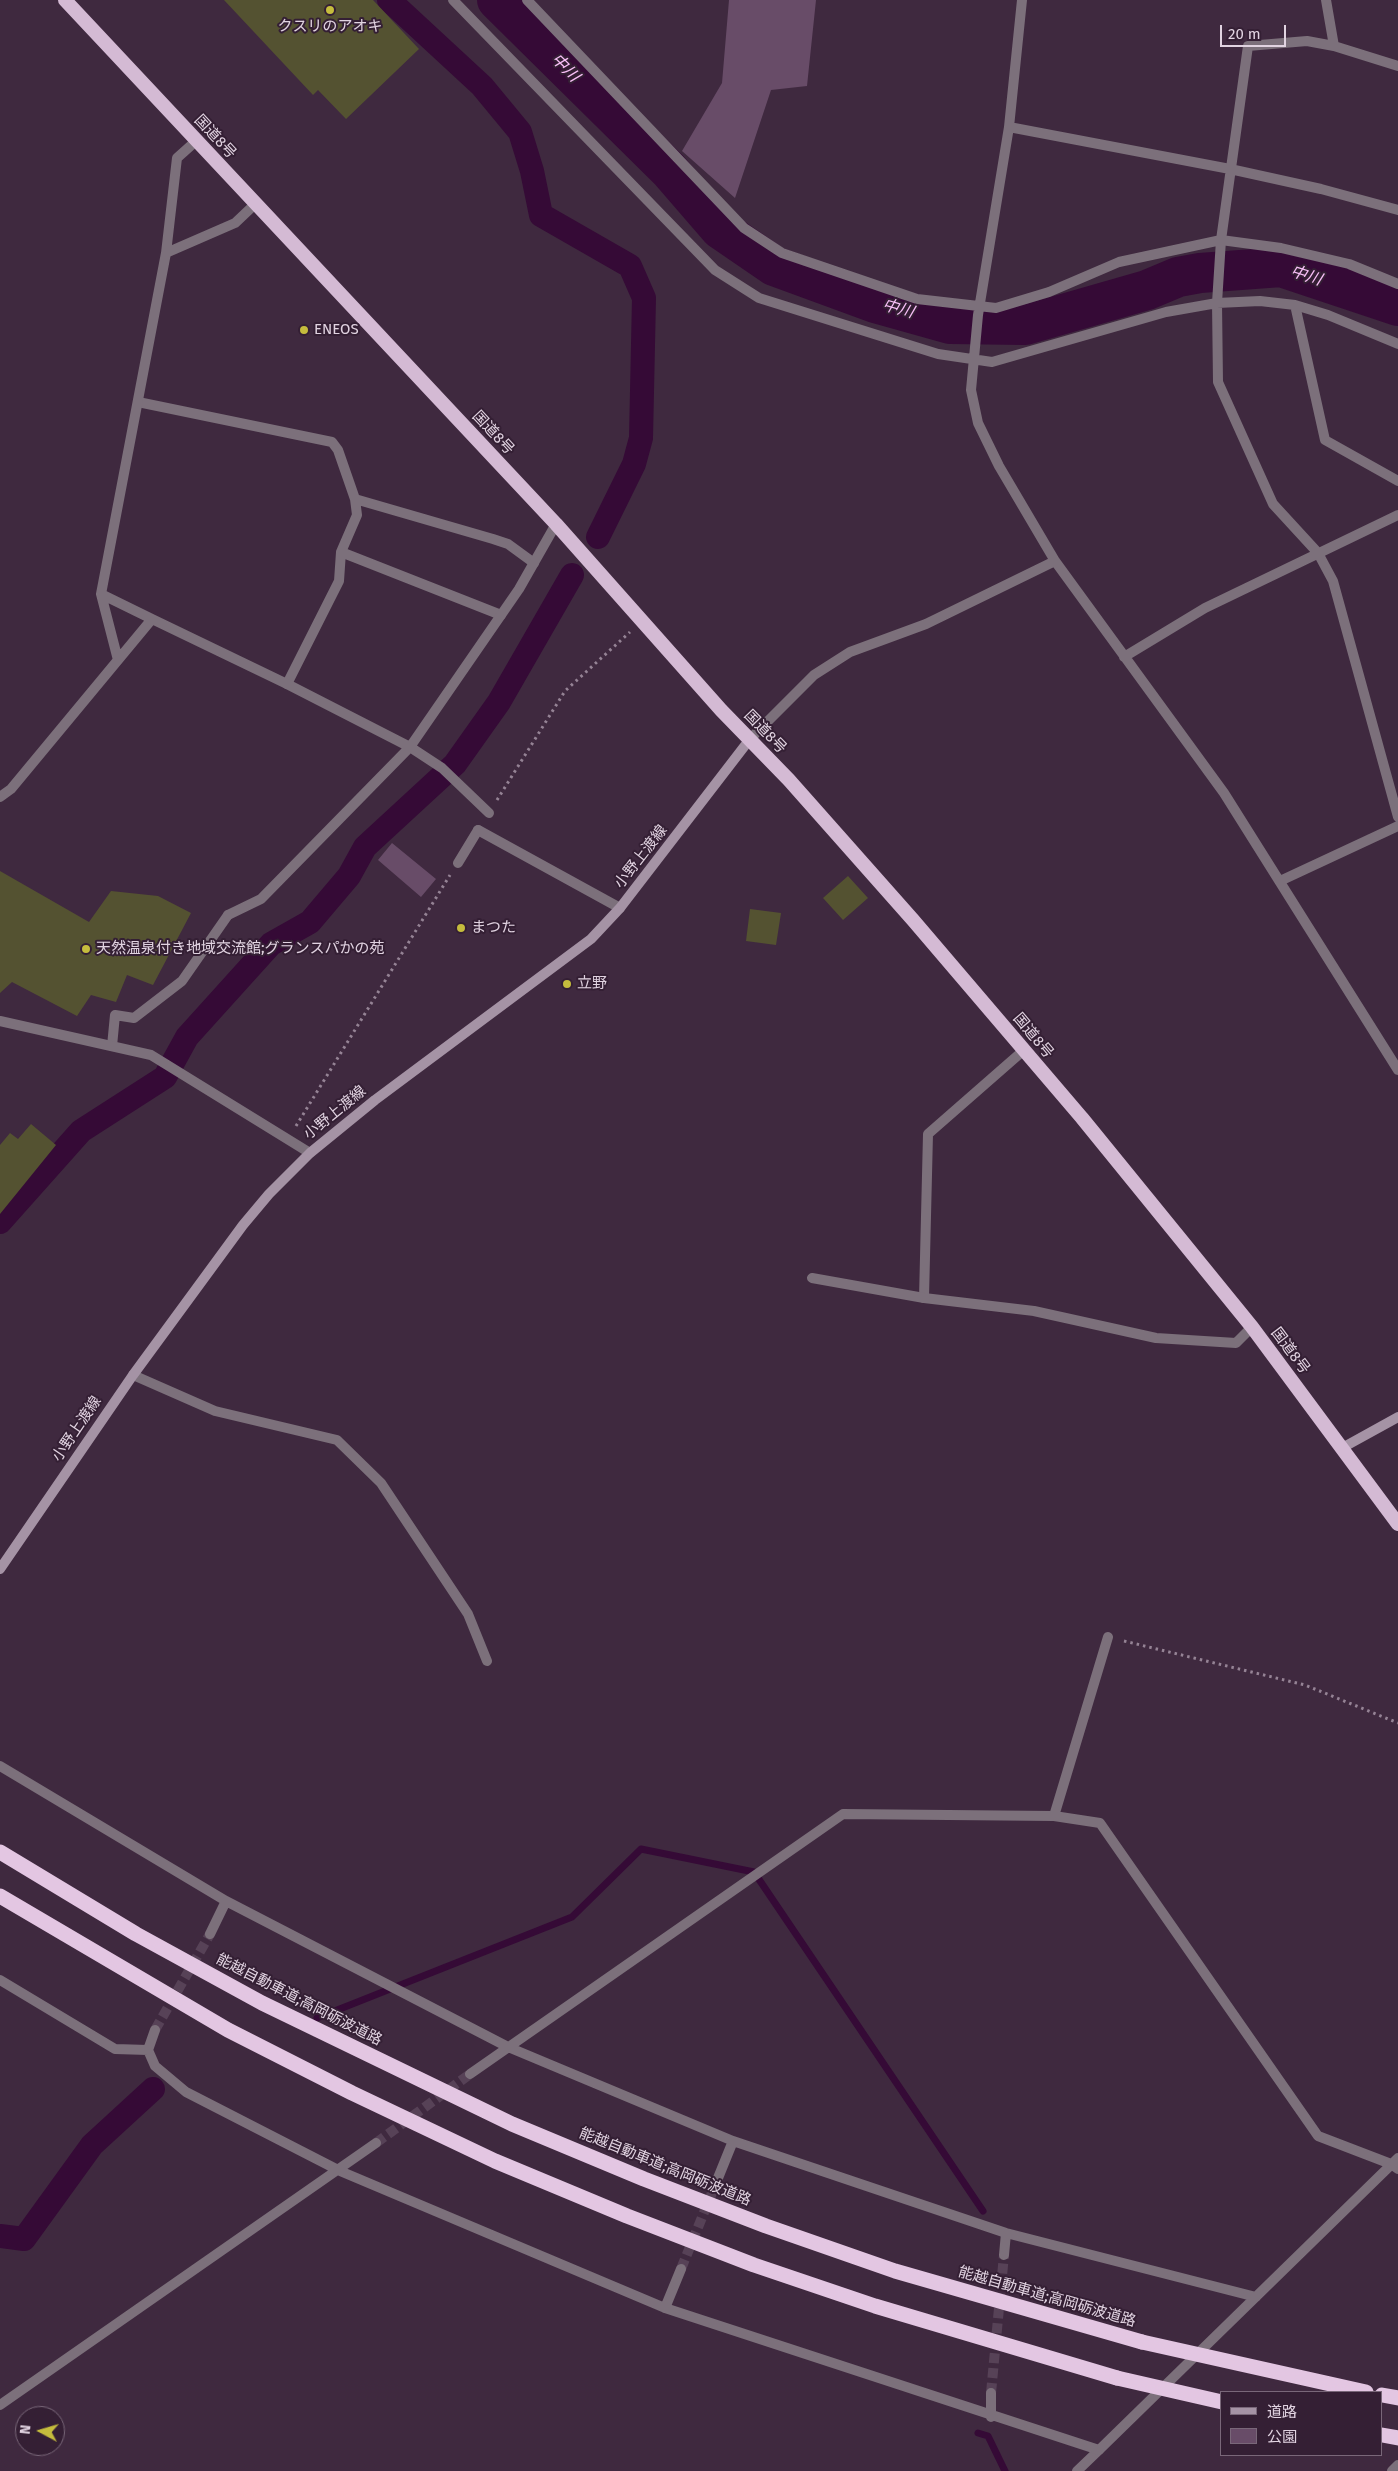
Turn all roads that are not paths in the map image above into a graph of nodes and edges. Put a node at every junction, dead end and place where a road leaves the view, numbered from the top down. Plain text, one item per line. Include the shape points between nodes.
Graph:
1 (64, 0) edge
2 (453, 0) edge
3 (527, 0) edge
4 (1022, 0) edge
5 (1326, 0) edge
6 (1334, 46) junction
7 (1398, 66) edge
8 (1009, 127) junction
9 (196, 141) junction
10 (1230, 169) junction
11 (255, 204) junction
12 (1398, 210) edge
13 (1221, 240) junction
14 (166, 253) junction
15 (1398, 284) edge
16 (1218, 299) junction
17 (1295, 305) junction
18 (979, 311) junction
19 (1398, 344) edge
20 (974, 355) junction
21 (138, 402) junction
22 (1398, 481) edge
23 (354, 498) junction
24 (1398, 516) edge
25 (556, 524) junction
26 (341, 552) junction
27 (1318, 553) junction
28 (1055, 561) junction
29 (534, 563) junction
30 (101, 594) junction
31 (501, 615) junction
32 (152, 619) junction
33 (1124, 656) junction
34 (118, 660) junction
35 (287, 684) junction
36 (750, 739) junction
37 (410, 747) junction
38 (0, 797) edge
39 (489, 813) road end
40 (1398, 817) edge
41 (1398, 826) edge
42 (458, 863) road end
43 (1280, 881) junction
44 (620, 908) junction
45 (0, 1021) edge
46 (112, 1046) junction
47 (1024, 1050) junction
48 (1398, 1070) edge
49 (310, 1153) junction
50 (812, 1278) dead end
51 (924, 1298) junction
52 (1252, 1327) junction
53 (132, 1375) junction
54 (1398, 1417) edge
55 (1342, 1448) junction
56 (1398, 1524) edge
57 (0, 1569) edge
58 (1108, 1637) road end
59 (487, 1660) dead end
60 (0, 1766) edge
61 (1054, 1816) junction
62 (0, 1852) edge
63 (0, 1896) edge
64 (226, 1901) junction
65 (210, 1934) tunnel mouth
66 (0, 1980) edge
67 (156, 2030) tunnel mouth
68 (508, 2048) junction
69 (148, 2050) junction
70 (470, 2074) tunnel mouth
71 (733, 2141) junction
72 (376, 2144) tunnel mouth
73 (1396, 2164) edge
74 (340, 2171) junction
75 (718, 2178) tunnel mouth
76 (1006, 2234) junction
77 (1004, 2255) tunnel mouth
78 (681, 2269) tunnel mouth
79 (1256, 2297) junction
80 (665, 2308) junction
81 (1362, 2391) edge
82 (992, 2393) tunnel mouth
83 (1383, 2396) edge
84 (1398, 2398) edge
85 (1220, 2402) edge
86 (0, 2405) edge
87 (991, 2417) junction
88 (1383, 2435) edge
89 (1398, 2438) edge
90 (1099, 2450) junction
91 (1398, 2465) edge
92 (1077, 2471) edge
93 (1392, 2471) edge

1 - 9 highway, 国道8号
2 - 20 street via 715,270 759,298 938,354
3 - 18 street via 744,228 782,253 917,299
4 - 8 street
5 - 6 street
6 - 7 street
6 - 10 street via 1307,41 1248,46
8 - 10 street
8 - 18 street
9 - 11 highway, 国道8号
9 - 14 street via 177,158
10 - 12 street
10 - 13 street
11 - 14 street via 235,223
11 - 25 highway, 国道8号
13 - 15 street via 1281,248 1349,264
13 - 16 street
13 - 18 street via 1118,262 1049,292
14 - 21 street
16 - 17 street
16 - 20 street via 992,362
16 - 27 street via 1218,382 1273,504
17 - 19 street
17 - 22 street via 1325,440
18 - 20 street
20 - 28 street via 971,390 978,423 999,466
21 - 23 street via 332,442 338,450
21 - 30 street
23 - 26 street via 357,514
23 - 29 street via 508,544
24 - 27 street
25 - 29 street
25 - 36 highway, 国道8号
26 - 31 street
26 - 35 street via 339,581
27 - 33 street via 1205,608
27 - 40 street via 1333,580
28 - 33 street
28 - 36 street via 926,624 850,652 814,675
29 - 31 street
30 - 32 street
30 - 34 street
31 - 37 street
32 - 34 street
32 - 35 street
33 - 43 street via 1224,793
34 - 38 street via 11,789
35 - 37 street
36 - 44 main road, 小野上渡線
36 - 47 highway, 国道8号 via 913,920
37 - 39 street via 445,772
37 - 46 street via 261,899 228,915 182,981 134,1018 115,1015
41 - 43 street
42 - 44 street via 478,830
43 - 48 street
44 - 49 main road, 小野上渡線 via 591,939 375,1100
45 - 46 street
46 - 49 street via 151,1055
47 - 51 street via 928,1134
47 - 52 highway, 国道8号
49 - 53 main road, 小野上渡線 via 243,1225
50 - 51 street
51 - 52 street via 1034,1311 1156,1338 1236,1343
52 - 55 highway, 国道8号
53 - 57 main road, 小野上渡線
53 - 59 street via 215,1411 336,1440 381,1483 468,1614
54 - 55 main road
55 - 56 highway, 国道8号
58 - 61 street
60 - 64 street
61 - 68 street via 843,1814
61 - 73 street via 1100,1822 1318,2136
62 - 81 highway, 能越自動車道;高岡砺波道路, bridge via 136,1934 262,2003 512,2124 662,2186 858,2258 1018,2308 1142,2342
63 - 85 highway, bridge via 228,2030 495,2161 627,2216 773,2271 922,2321 1117,2378
64 - 65 street
64 - 68 street
66 - 69 street via 115,2049
67 - 69 street
68 - 70 street
68 - 71 street
69 - 74 street via 155,2066 186,2092
71 - 75 street
71 - 76 street
72 - 74 street
73 - 79 street
74 - 80 street
74 - 86 street
76 - 77 street
76 - 79 street
78 - 80 street
79 - 90 street
80 - 87 street
82 - 87 street
83 - 84 highway
87 - 90 street
88 - 89 highway
90 - 92 street
91 - 93 street

